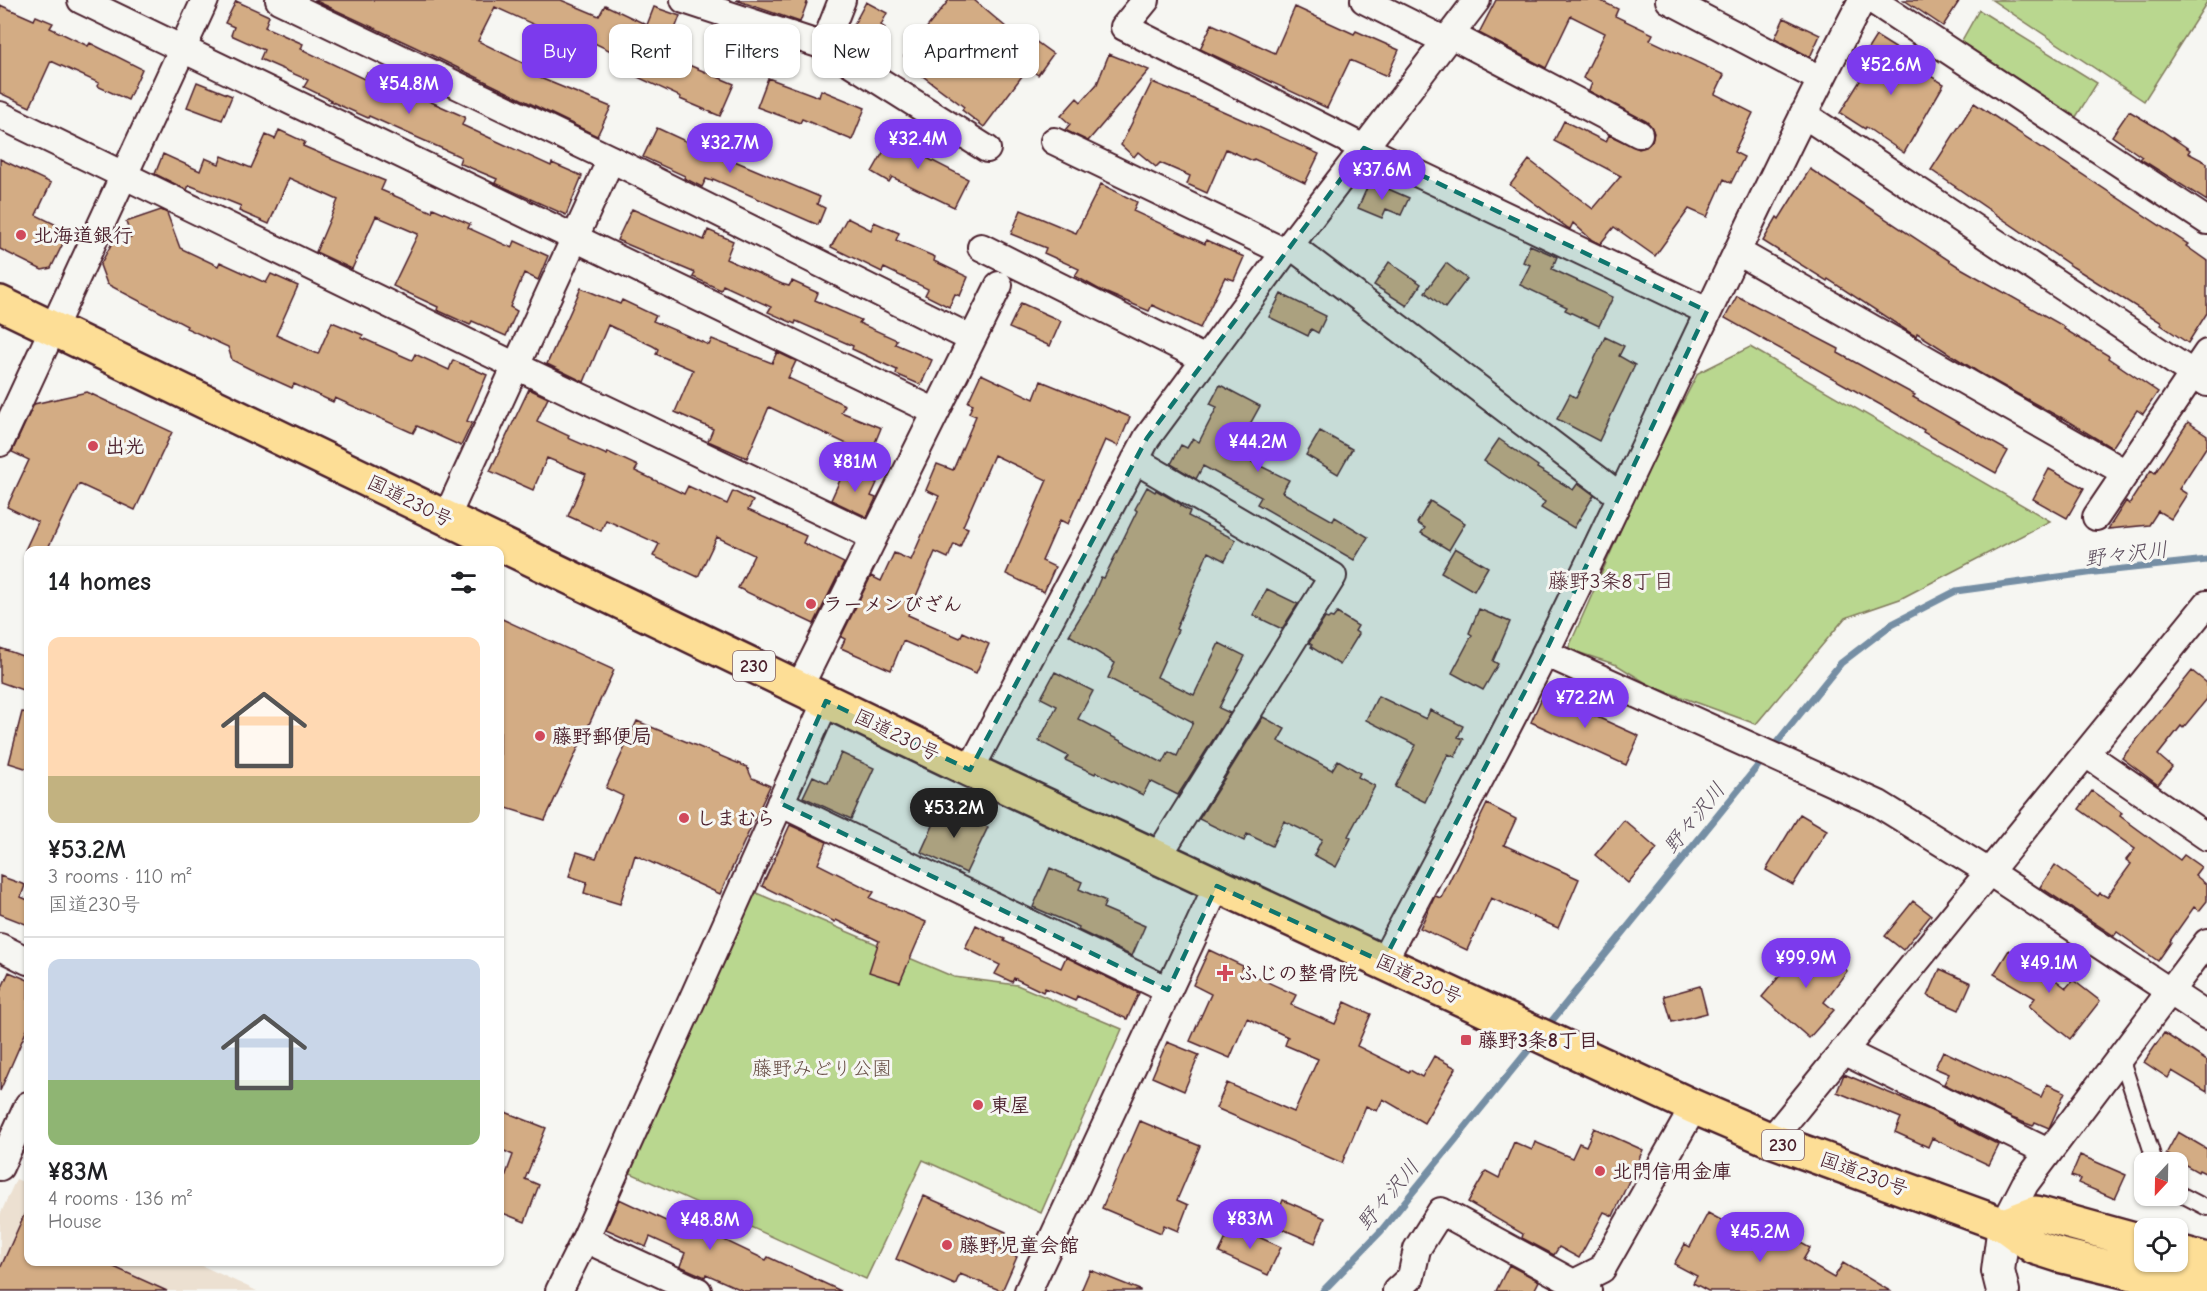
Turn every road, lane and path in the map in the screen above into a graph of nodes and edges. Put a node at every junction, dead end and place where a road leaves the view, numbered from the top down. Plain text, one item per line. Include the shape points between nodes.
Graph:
1 (81, 0) edge
2 (205, 0) edge
3 (279, 0) edge
4 (684, 0) edge
5 (842, 0) edge
6 (1146, 0) edge
7 (1364, 0) edge
8 (1477, 0) edge
9 (1669, 0) edge
10 (1862, 0) edge
11 (1872, 0) edge
12 (833, 24) edge
13 (1448, 38) junction
14 (812, 42) edge
15 (183, 48) junction
16 (875, 78) edge
17 (1820, 79) junction
18 (1803, 114) junction
19 (0, 115) edge
20 (1639, 134) dead end
21 (1054, 141) dead end
22 (1364, 148) junction
23 (987, 149) dead end
24 (611, 159) junction
25 (125, 176) junction
26 (2207, 221) edge
27 (575, 238) junction
28 (981, 247) dead end
29 (1287, 248) junction
30 (1738, 252) junction
31 (999, 285) dead end
32 (0, 303) edge
33 (1707, 311) junction
34 (52, 329) junction
35 (972, 339) junction
36 (1205, 359) junction
37 (516, 366) junction
38 (2202, 370) edge
39 (936, 412) junction
40 (0, 443) edge
41 (1135, 460) junction
42 (2126, 473) junction
43 (1620, 496) junction
44 (2096, 517) dead end
45 (446, 518) junction
46 (874, 537) junction
47 (2207, 604) edge
48 (1545, 652) junction
49 (812, 694) junction
50 (2086, 754) junction
51 (970, 770) junction
52 (780, 803) junction
53 (2207, 837) edge
54 (1157, 858) junction
55 (1989, 872) junction
56 (1217, 886) junction
57 (2207, 942) edge
58 (0, 947) edge
59 (24, 959) edge
60 (1383, 962) junction
61 (1168, 990) junction
62 (2169, 992) junction
63 (2207, 1016) edge
64 (1844, 1051) junction
65 (2121, 1057) junction
66 (1694, 1107) junction
67 (24, 1115) edge
68 (1771, 1140) junction
69 (2048, 1152) junction
70 (2152, 1152) edge
71 (0, 1167) edge
72 (2188, 1198) edge
73 (2207, 1208) edge
74 (2004, 1225) junction
75 (585, 1239) junction
76 (2134, 1240) edge
77 (2188, 1255) edge
78 (2207, 1260) edge
79 (1578, 1288) edge
80 (559, 1291) edge
81 (698, 1291) edge
82 (1028, 1291) edge
83 (1396, 1291) edge
84 (2003, 1291) edge
85 (2206, 1291) edge

1 - 15 street
2 - 15 street
3 - 24 street
4 - 14 street
5 - 12 street
6 - 22 street via 1124,27
7 - 13 street
8 - 13 street
9 - 17 street
10 - 17 street
11 - 26 street
13 - 20 street
13 - 22 street
15 - 25 street
15 - 27 street
16 - 23 street
17 - 18 street
18 - 30 street
18 - 38 street
19 - 25 street
21 - 29 street
22 - 29 street
22 - 33 street
24 - 27 street
24 - 35 street
25 - 34 street
25 - 37 street
27 - 37 street
27 - 39 street
28 - 36 street
29 - 36 street
29 - 43 street
30 - 33 street
30 - 42 street
31 - 35 street
32 - 34 highway, 国道230号 / 230
33 - 43 street
34 - 40 street
34 - 45 highway, 国道230号 / 230
35 - 39 street
36 - 41 street
37 - 45 street
37 - 46 street
38 - 42 street
39 - 46 street
41 - 51 street
41 - 54 street via 1333,576
42 - 44 street
43 - 48 street
45 - 49 highway, 国道230号 / 230
46 - 49 street
47 - 50 street
48 - 55 street via 1879,804
48 - 60 street
49 - 51 highway, 国道230号 / 230
49 - 52 street
50 - 53 street
50 - 55 street
51 - 54 highway, 国道230号 / 230
52 - 61 street
52 - 75 street
54 - 56 highway, 国道230号 / 230
55 - 62 street
55 - 64 street
56 - 60 highway, 国道230号 / 230
56 - 61 street
57 - 62 street
58 - 59 street
60 - 66 highway, 国道230号 / 230
61 - 82 street
62 - 63 street
62 - 65 street
64 - 68 street
64 - 69 street
65 - 69 street
65 - 70 lane
66 - 68 highway, 国道230号 / 230
66 - 79 street via 1602,1269
67 - 71 street
68 - 74 highway, 国道230号 / 230
69 - 74 street via 2025,1184
72 - 73 lane
74 - 76 highway via 2036,1213
74 - 84 street via 1998,1271
74 - 85 highway, 国道230号 / 230 via 2034,1247
75 - 80 street
75 - 81 street
77 - 78 highway
79 - 83 street via 1441,1211 1417,1249 1411,1277

